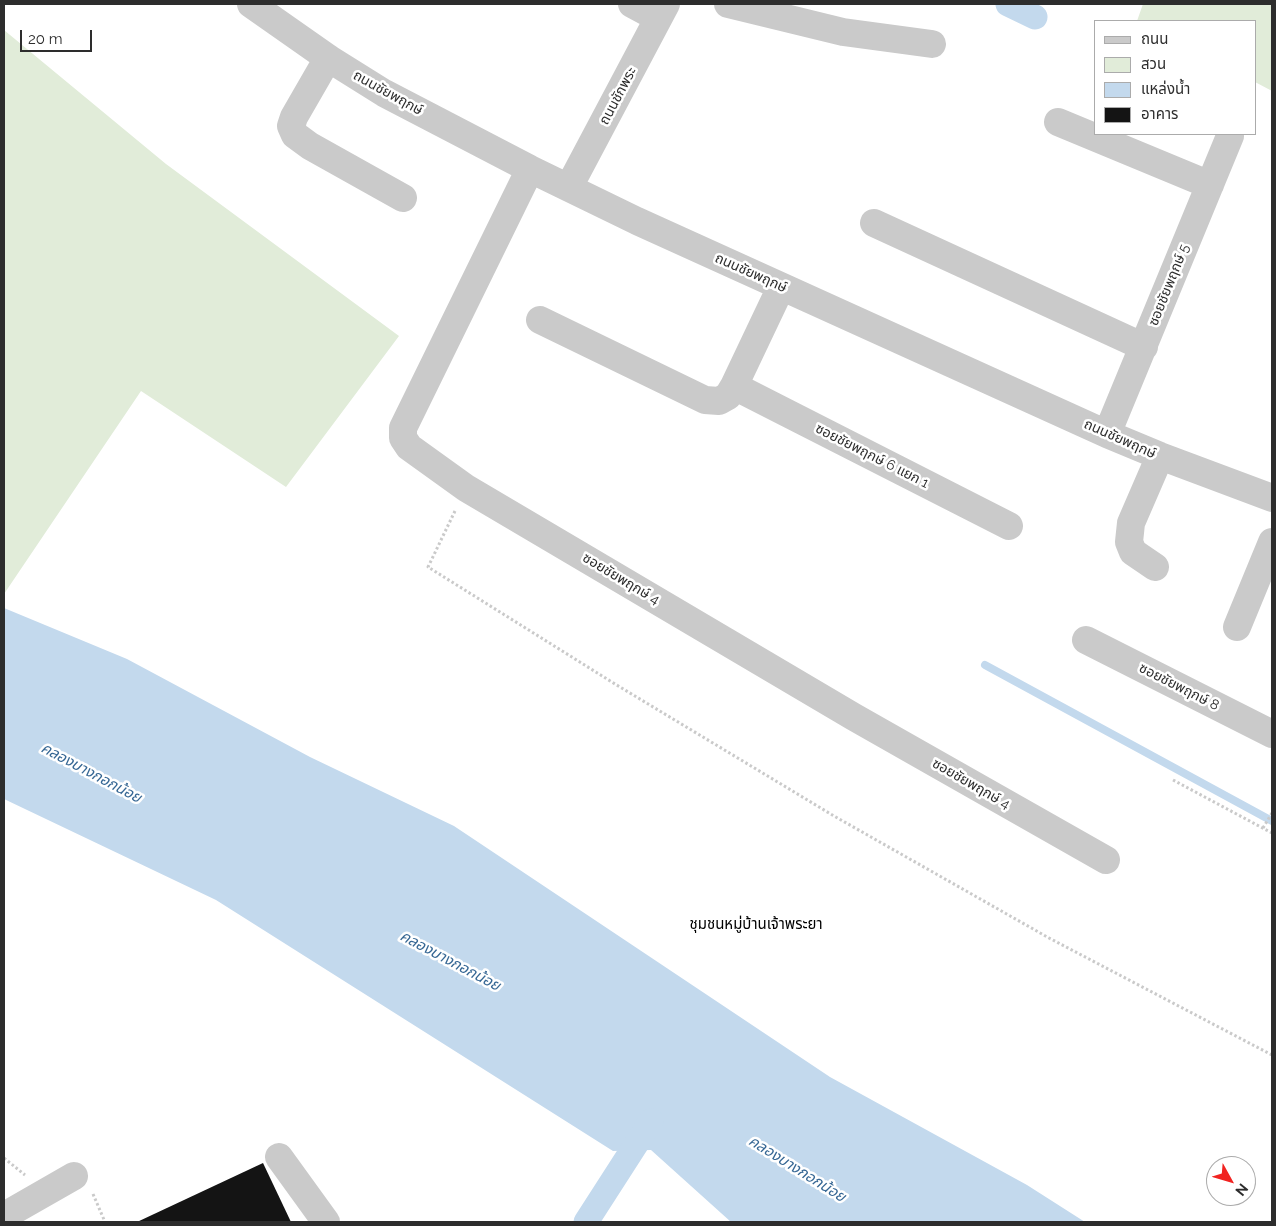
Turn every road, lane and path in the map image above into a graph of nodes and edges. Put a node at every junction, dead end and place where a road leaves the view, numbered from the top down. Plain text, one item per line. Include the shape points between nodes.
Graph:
1 (251, 4) edge
2 (632, 4) edge
3 (728, 4) edge
4 (662, 11) edge
5 (932, 44) dead end
6 (328, 58) junction
7 (1058, 122) dead end
8 (1230, 136) dead end
9 (530, 169) junction
10 (1210, 184) junction
11 (569, 187) junction
12 (403, 198) dead end
13 (874, 223) dead end
14 (781, 287) junction
15 (540, 320) dead end
16 (1144, 347) junction
17 (734, 386) junction
18 (1107, 434) junction
19 (1160, 456) junction
20 (466, 488) junction
21 (1272, 498) edge
22 (1009, 526) dead end
23 (1272, 542) edge
24 (1155, 567) dead end
25 (1237, 627) dead end
26 (1086, 640) dead end
27 (1272, 734) edge
28 (1173, 780) dead end
29 (1272, 813) edge
30 (1263, 828) junction
31 (1272, 833) edge
32 (1106, 860) dead end
33 (1272, 1056) edge
34 (279, 1157) dead end
35 (74, 1176) dead end
36 (4, 1216) edge
37 (326, 1222) edge

1 - 6 street, ถนนชัยพฤกษ์
2 - 4 street
3 - 5 street via 843,32
4 - 11 street, ถนนชักพระ
6 - 9 street, ถนนชัยพฤกษ์ via 384,93
6 - 12 street via 294,117 291,126 295,135
7 - 10 street
8 - 10 street, ซอยชัยพฤกษ์ 5
9 - 11 street, ถนนชัยพฤกษ์
9 - 20 street, ซอยชัยพฤกษ์ 4 via 403,428 403,438 409,447
10 - 16 street, ซอยชัยพฤกษ์ 5
11 - 14 street, ถนนชัยพฤกษ์
13 - 16 street
14 - 17 street
14 - 18 street, ถนนชัยพฤกษ์
15 - 17 street via 705,400 718,401 728,396
16 - 18 street, ซอยชัยพฤกษ์ 5
17 - 22 street, ซอยชัยพฤกษ์ 6 แยก 1
18 - 19 street, ถนนชัยพฤกษ์
19 - 21 street, ถนนชัยพฤกษ์
19 - 24 street via 1131,523 1128,542 1133,552
20 - 32 street, ซอยชัยพฤกษ์ 4 via 854,717
20 - 33 path via 428,567 834,816 1049,938
23 - 25 street
26 - 27 street, ซอยชัยพฤกษ์ 8
28 - 30 path
29 - 30 path
30 - 31 path
34 - 37 street
35 - 36 street

